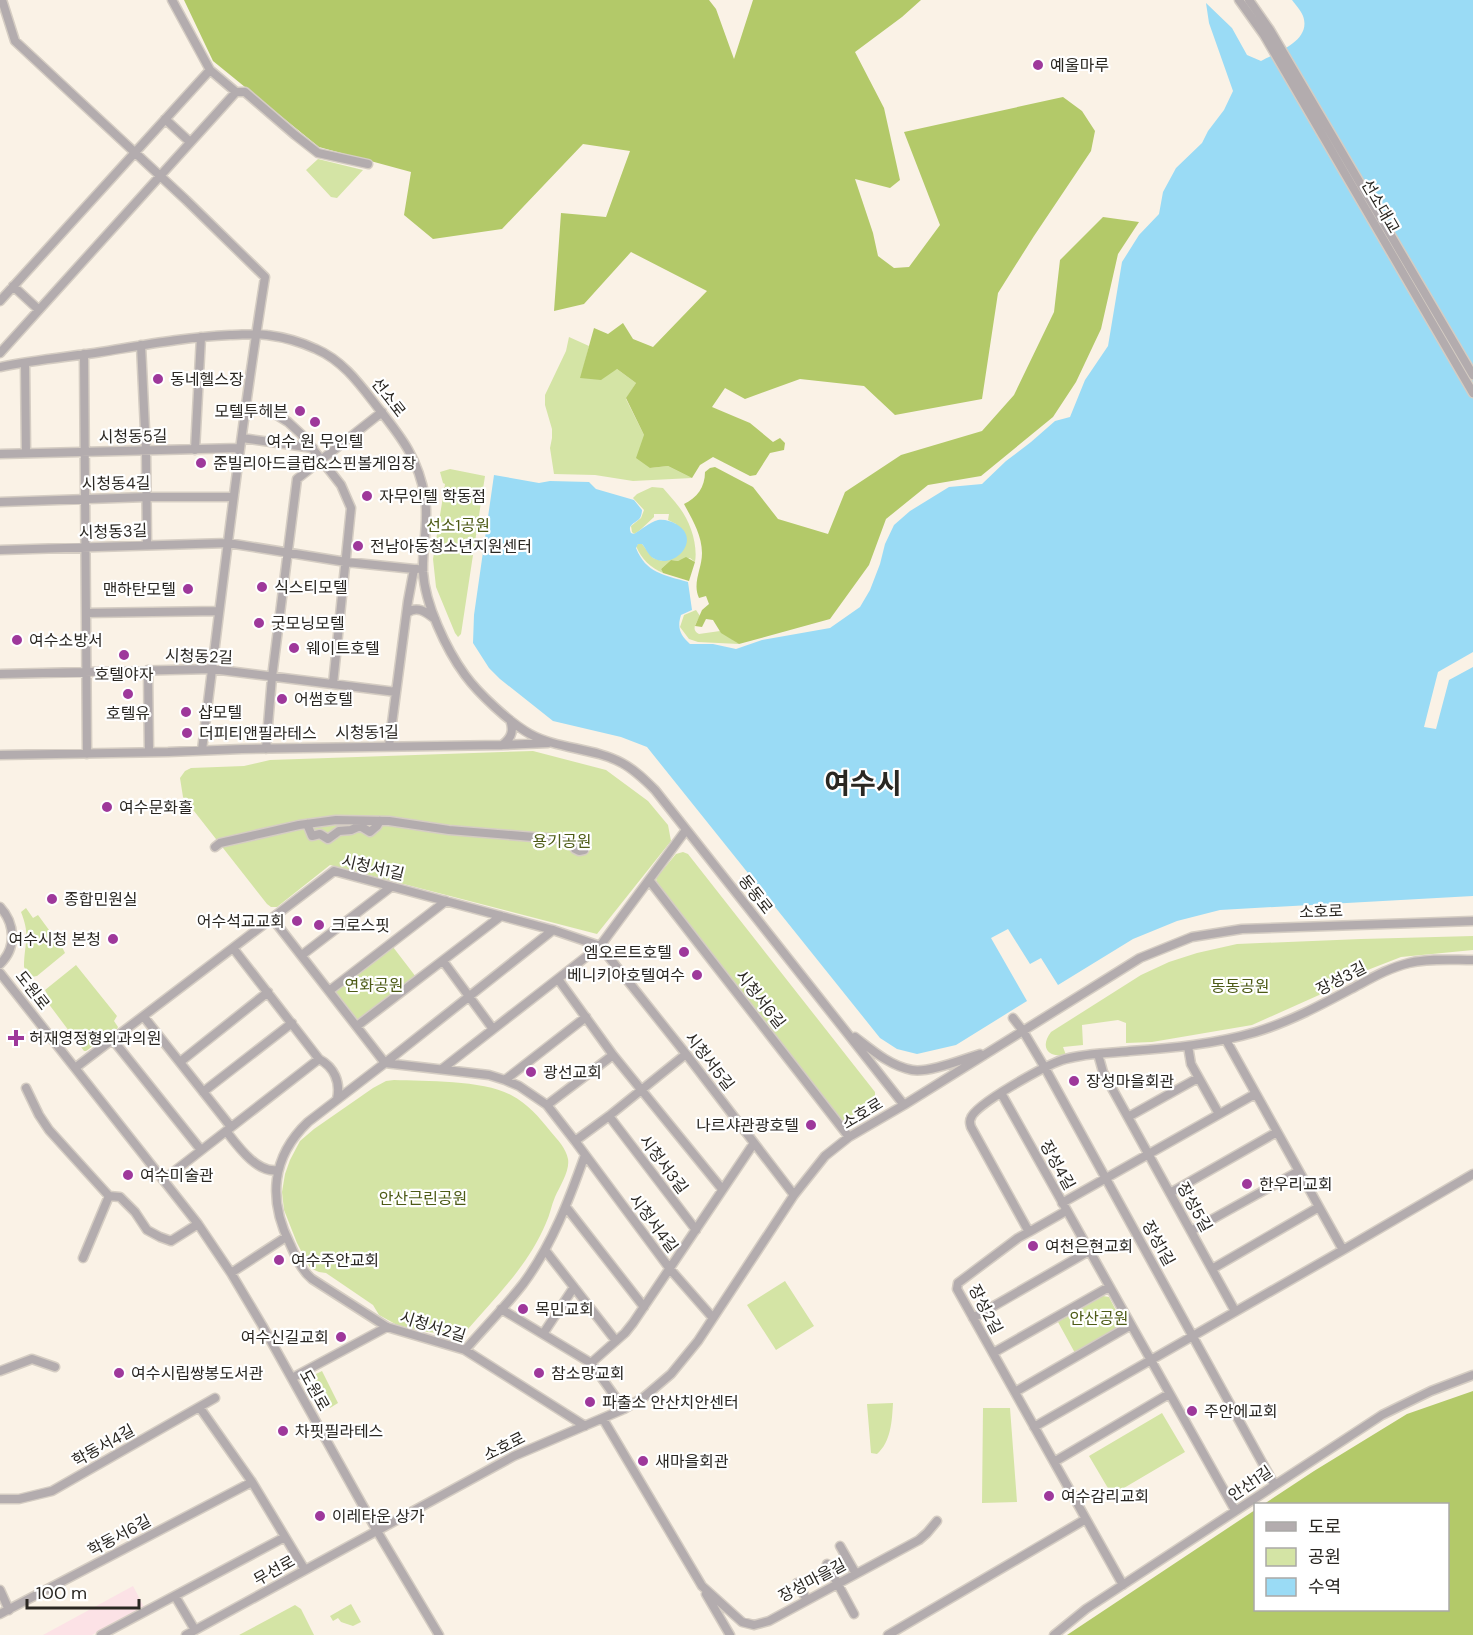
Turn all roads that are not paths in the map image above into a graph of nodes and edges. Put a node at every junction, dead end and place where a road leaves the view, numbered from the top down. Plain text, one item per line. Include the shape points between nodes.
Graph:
1 (2, 0) edge
2 (172, 0) edge
3 (1239, 0) edge
4 (1249, 0) edge
5 (1267, 33) junction
6 (210, 70) junction
7 (236, 92) junction
8 (165, 119) junction
9 (190, 142) junction
10 (135, 153) junction
11 (368, 165) dead end
12 (160, 176) junction
13 (13, 286) junction
14 (0, 301) edge
15 (39, 310) junction
16 (256, 334) junction
17 (201, 337) junction
18 (141, 345) junction
19 (0, 353) edge
20 (84, 354) junction
21 (25, 363) junction
22 (0, 367) edge
23 (1473, 375) edge
24 (1473, 393) edge
25 (247, 408) junction
26 (382, 412) junction
27 (242, 438) junction
28 (240, 448) junction
29 (313, 448) junction
30 (195, 450) junction
31 (146, 451) junction
32 (26, 453) junction
33 (85, 453) junction
34 (0, 454) edge
35 (322, 460) junction
36 (147, 497) junction
37 (233, 497) junction
38 (86, 499) junction
39 (0, 502) edge
40 (228, 543) junction
41 (147, 545) junction
42 (85, 547) junction
43 (0, 550) edge
44 (286, 553) junction
45 (346, 562) junction
46 (419, 569) junction
47 (219, 611) junction
48 (406, 613) junction
49 (86, 614) junction
50 (436, 620) junction
51 (148, 669) junction
52 (212, 669) junction
53 (86, 671) junction
54 (0, 674) edge
55 (272, 677) junction
56 (333, 684) junction
57 (396, 692) junction
58 (510, 719) junction
59 (555, 742) junction
60 (502, 745) junction
61 (389, 746) junction
62 (266, 749) junction
63 (202, 750) junction
64 (149, 752) junction
65 (87, 754) junction
66 (0, 755) edge
67 (380, 821) junction
68 (307, 824) junction
69 (686, 830) junction
70 (215, 847) dead end
71 (584, 850) dead end
72 (649, 880) junction
73 (391, 886) junction
74 (446, 901) junction
75 (0, 906) edge
76 (501, 916) junction
77 (272, 918) junction
78 (1473, 921) edge
79 (553, 930) junction
80 (600, 946) junction
81 (233, 948) junction
82 (302, 955) junction
83 (1473, 960) edge
84 (443, 961) junction
85 (0, 964) edge
86 (0, 973) edge
87 (558, 979) junction
88 (329, 991) junction
89 (268, 992) junction
90 (469, 996) junction
91 (144, 1017) junction
92 (586, 1017) junction
93 (1013, 1018) dead end
94 (291, 1023) junction
95 (357, 1026) junction
96 (493, 1029) junction
97 (844, 1029) junction
98 (1023, 1031) junction
99 (113, 1040) junction
100 (1226, 1040) junction
101 (1188, 1047) junction
102 (995, 1049) junction
103 (686, 1054) junction
104 (1098, 1054) junction
105 (613, 1055) junction
106 (319, 1059) junction
107 (180, 1062) junction
108 (385, 1063) junction
109 (75, 1068) junction
110 (1045, 1068) junction
111 (442, 1069) junction
112 (1198, 1078) junction
113 (505, 1080) junction
114 (26, 1088) dead end
115 (642, 1090) junction
116 (203, 1092) junction
117 (1001, 1094) junction
118 (1256, 1094) junction
119 (337, 1099) junction
120 (904, 1105) junction
121 (547, 1106) junction
122 (1219, 1114) junction
123 (609, 1116) junction
124 (1128, 1117) junction
125 (229, 1129) junction
126 (1277, 1132) junction
127 (849, 1137) junction
128 (575, 1141) junction
129 (754, 1143) junction
130 (201, 1150) junction
131 (585, 1155) junction
132 (1149, 1155) junction
133 (278, 1170) junction
134 (1299, 1171) junction
135 (1473, 1174) edge
136 (1106, 1178) junction
137 (163, 1180) junction
138 (722, 1189) junction
139 (1170, 1193) junction
140 (794, 1195) junction
141 (109, 1196) junction
142 (566, 1207) junction
143 (1064, 1207) junction
144 (1319, 1208) junction
145 (198, 1224) junction
146 (696, 1230) junction
147 (1191, 1231) junction
148 (1029, 1232) junction
149 (286, 1237) junction
150 (545, 1250) junction
151 (1343, 1250) junction
152 (1089, 1251) junction
153 (83, 1258) dead end
154 (670, 1269) junction
155 (1212, 1269) junction
156 (231, 1273) junction
157 (574, 1287) junction
158 (1109, 1287) junction
159 (645, 1307) junction
160 (501, 1309) junction
161 (1235, 1311) junction
162 (713, 1318) junction
163 (973, 1318) junction
164 (1131, 1325) junction
165 (387, 1327) junction
166 (543, 1334) junction
167 (1192, 1336) junction
168 (616, 1341) junction
169 (465, 1350) junction
170 (993, 1353) junction
171 (1150, 1360) junction
172 (591, 1363) junction
173 (55, 1368) dead end
174 (0, 1371) edge
175 (1473, 1375) edge
176 (292, 1378) junction
177 (1014, 1392) junction
178 (1169, 1394) junction
179 (215, 1398) dead end
180 (200, 1408) junction
181 (624, 1409) junction
182 (603, 1419) junction
183 (585, 1426) junction
184 (1034, 1426) junction
185 (1054, 1461) junction
186 (252, 1482) junction
187 (1274, 1484) junction
188 (0, 1499) edge
189 (1235, 1510) junction
190 (1086, 1520) junction
191 (937, 1521) dead end
192 (377, 1531) junction
193 (285, 1537) junction
194 (840, 1546) dead end
195 (827, 1564) dead end
196 (305, 1570) junction
197 (856, 1574) junction
198 (797, 1583) dead end
199 (837, 1584) junction
200 (1123, 1585) junction
201 (702, 1586) junction
202 (0, 1590) edge
203 (175, 1596) junction
204 (807, 1600) junction
205 (9, 1610) junction
206 (0, 1614) edge
207 (854, 1614) dead end
208 (195, 1630) junction
209 (101, 1635) edge
210 (186, 1635) edge
211 (439, 1635) edge
212 (730, 1635) edge
213 (888, 1635) edge
214 (1054, 1635) edge

1 - 10 street via 15,41
2 - 6 street
3 - 5 street
4 - 5 street
5 - 23 street, 선소대교
5 - 24 street, 선소대교
6 - 7 street
6 - 8 street
7 - 9 street
7 - 11 street via 244,92 318,153
8 - 9 street
8 - 10 street
9 - 12 street
10 - 12 street
10 - 13 street
12 - 15 street
12 - 16 street via 266,277
13 - 14 street
13 - 15 street
15 - 19 street
16 - 17 street, 선소로
16 - 25 street
16 - 26 street, 선소로 via 318,349 338,362
17 - 18 street, 선소로
17 - 30 street
18 - 20 street, 선소로
18 - 31 street
20 - 21 street, 선소로
20 - 33 street
21 - 22 street, 선소로
21 - 32 street
25 - 27 street
25 - 29 street via 275,414
26 - 35 street
26 - 46 street, 선소로 via 410,450 422,480 427,522
27 - 28 street
27 - 29 street
28 - 30 street, 시청동5길
28 - 37 street
29 - 35 street
30 - 31 street, 시청동5길
31 - 33 street, 시청동5길
31 - 36 street
32 - 33 street, 시청동5길
32 - 34 street, 시청동5길
33 - 38 street
35 - 44 street via 297,479
35 - 45 street via 341,485 351,508
36 - 37 street, 시청동4길
36 - 38 street, 시청동4길
36 - 41 street
37 - 40 street
38 - 39 street, 시청동4길
38 - 42 street
40 - 41 street, 시청동3길
40 - 44 street, 시청동3길
40 - 47 street
41 - 42 street, 시청동3길
42 - 43 street, 시청동3길
42 - 49 street
44 - 45 street, 시청동3길
44 - 55 street
45 - 46 street, 시청동3길
45 - 56 street
46 - 48 street
46 - 50 street, 선소로
47 - 49 street
47 - 52 street
48 - 50 street via 418,609
48 - 57 street
49 - 53 street
50 - 58 street, 선소로 via 466,676
51 - 52 street, 시청동2길
51 - 53 street, 시청동2길
51 - 64 street
52 - 55 street, 시청동2길
52 - 63 street
53 - 54 street, 시청동2길
53 - 65 street
55 - 56 street, 시청동2길
55 - 62 street
56 - 57 street, 시청동2길
57 - 61 street
58 - 59 street, 선소로 via 530,734
58 - 60 street via 512,731
59 - 60 street, 시청동1길
59 - 69 street, 동동로 via 604,756 632,769 660,796
60 - 61 street, 시청동1길
61 - 62 street, 시청동1길
62 - 63 street, 시청동1길
63 - 64 street, 시청동1길
64 - 65 street, 시청동1길
65 - 66 street, 시청동1길
67 - 68 street
67 - 68 street via 370,832 360,826 328,838 312,836
67 - 71 street via 570,840 575,849
68 - 70 street
69 - 72 street
69 - 97 street, 동동로
72 - 80 street
72 - 127 street, 시청서6길
73 - 74 street, 시청서1길
73 - 77 street, 시청서1길 via 334,871
73 - 82 street
74 - 76 street, 시청서1길
74 - 88 street
75 - 85 street via 10,922 12,942
76 - 79 street, 시청서1길
76 - 84 street
77 - 81 street, 시청서1길
77 - 82 street
78 - 98 street, 소호로 via 1242,929 1192,938 1140,958
79 - 80 street, 시청서1길
79 - 90 street
80 - 87 street
80 - 103 street, 시청서5길
81 - 89 street
81 - 91 street, 시청서1길
82 - 88 street
83 - 100 street, 장성3길 via 1428,960 1399,966 1285,1022
84 - 90 street
84 - 95 street
86 - 109 street, 도원로
87 - 92 street
87 - 96 street
88 - 95 street
89 - 94 street
89 - 107 street
90 - 96 street
90 - 108 street
91 - 99 street, 시청서1길
91 - 107 street
92 - 105 street
92 - 113 street
93 - 98 street, 장성1길
94 - 106 street
94 - 116 street
95 - 108 street
96 - 111 street
97 - 102 street via 891,1063 913,1070
97 - 120 street, 동동로
98 - 102 street, 소호로
98 - 110 street, 장성1길
99 - 109 street, 시청서1길
99 - 130 street
100 - 101 street, 장성3길
100 - 118 street
101 - 104 street, 장성3길
101 - 112 street
102 - 120 street, 소호로
103 - 115 street
103 - 129 street, 시청서5길
104 - 110 street, 장성3길 via 1062,1060
104 - 124 street, 장성5길 via 1103,1072
105 - 115 street
105 - 121 street
106 - 119 street via 338,1081
106 - 125 street
107 - 116 street
108 - 111 street, 시청서4길
108 - 119 street, 시청서2길
109 - 137 street, 도원로
110 - 117 street
110 - 136 street, 장성1길
111 - 113 street, 시청서4길
112 - 122 street
112 - 124 street
113 - 121 street, 시청서4길
114 - 141 street via 49,1130
115 - 123 street
115 - 138 street, 시청서3길
116 - 125 street
117 - 143 street, 장성4길
117 - 148 street via 979,1107 970,1121 971,1127
118 - 122 street
118 - 126 street
119 - 133 street, 시청서2길 via 297,1131
120 - 127 street, 소호로
121 - 128 street, 시청서4길
122 - 132 street
123 - 128 street
123 - 146 street, 시청서3길
124 - 132 street, 장성5길
125 - 130 street
125 - 133 street via 240,1149 259,1165 270,1171
126 - 134 street
126 - 139 street
127 - 140 street, 소호로 via 825,1156
128 - 131 street, 시청서4길
129 - 138 street
129 - 140 street, 시청서5길
130 - 137 street
131 - 142 street
131 - 154 street, 시청서4길
132 - 136 street
132 - 139 street, 장성5길
133 - 149 street, 시청서2길 via 276,1202
134 - 144 street
134 - 147 street
135 - 151 street
136 - 143 street
136 - 167 street, 장성1길
137 - 145 street, 도원로
138 - 146 street
139 - 147 street, 장성5길
140 - 162 street, 소호로
141 - 145 street via 120,1197 147,1230 169,1241
141 - 153 street
142 - 150 street
142 - 159 street
143 - 148 street
143 - 152 street, 장성4길
144 - 151 street
144 - 155 street
145 - 156 street, 도원로
146 - 154 street
147 - 155 street, 장성5길
148 - 163 street, 장성2길 via 958,1283 957,1289
149 - 156 street
149 - 165 street, 시청서2길 via 307,1275
150 - 157 street
150 - 160 street
151 - 161 street
152 - 158 street, 장성4길
152 - 163 street
154 - 159 street
154 - 162 street, 시청서4길
155 - 161 street, 장성5길
156 - 176 street, 도원로
157 - 166 street
157 - 168 street
158 - 164 street, 장성4길
158 - 170 street
159 - 168 street
160 - 166 street
160 - 169 street
161 - 167 street
162 - 181 street, 소호로 via 671,1374
163 - 170 street, 장성2길
164 - 171 street, 장성4길
164 - 177 street
165 - 169 street, 시청서2길
165 - 176 street
166 - 172 street
167 - 171 street
167 - 187 street, 장성1길
168 - 172 street
169 - 183 street, 시청서2길
170 - 177 street, 장성2길
171 - 178 street, 장성4길
171 - 184 street
172 - 181 street
173 - 174 street via 32,1359
175 - 187 street, 안산1길 via 1382,1415
176 - 192 street, 도원로
177 - 184 street, 장성2길
178 - 185 street
178 - 189 street, 장성4길
179 - 180 street, 학동서4길
180 - 186 street
180 - 188 street, 학동서4길 via 52,1491
181 - 182 street, 소호로
182 - 183 street, 소호로
182 - 201 street, 장성마을길
183 - 192 street, 소호로 via 514,1456
184 - 185 street, 장성2길
185 - 190 street, 장성2길
186 - 193 street
186 - 205 street, 학동서6길
187 - 189 street, 안산1길
189 - 200 street, 안산1길
190 - 200 street, 장성2길
190 - 213 street
191 - 197 street, 장성마을길 via 919,1540
192 - 196 street, 무선로
192 - 211 street, 도원로
193 - 196 street
193 - 203 street
194 - 197 street
195 - 199 street
196 - 208 street, 무선로
197 - 199 street, 장성마을길
198 - 204 street
199 - 204 street, 장성마을길
199 - 207 street
200 - 214 street, 안산1길
201 - 204 street, 장성마을길 via 738,1620 754,1625
201 - 212 street, 장성마을길
202 - 205 street
203 - 208 street
203 - 209 street
205 - 206 street, 학동서6길
208 - 210 street, 무선로

